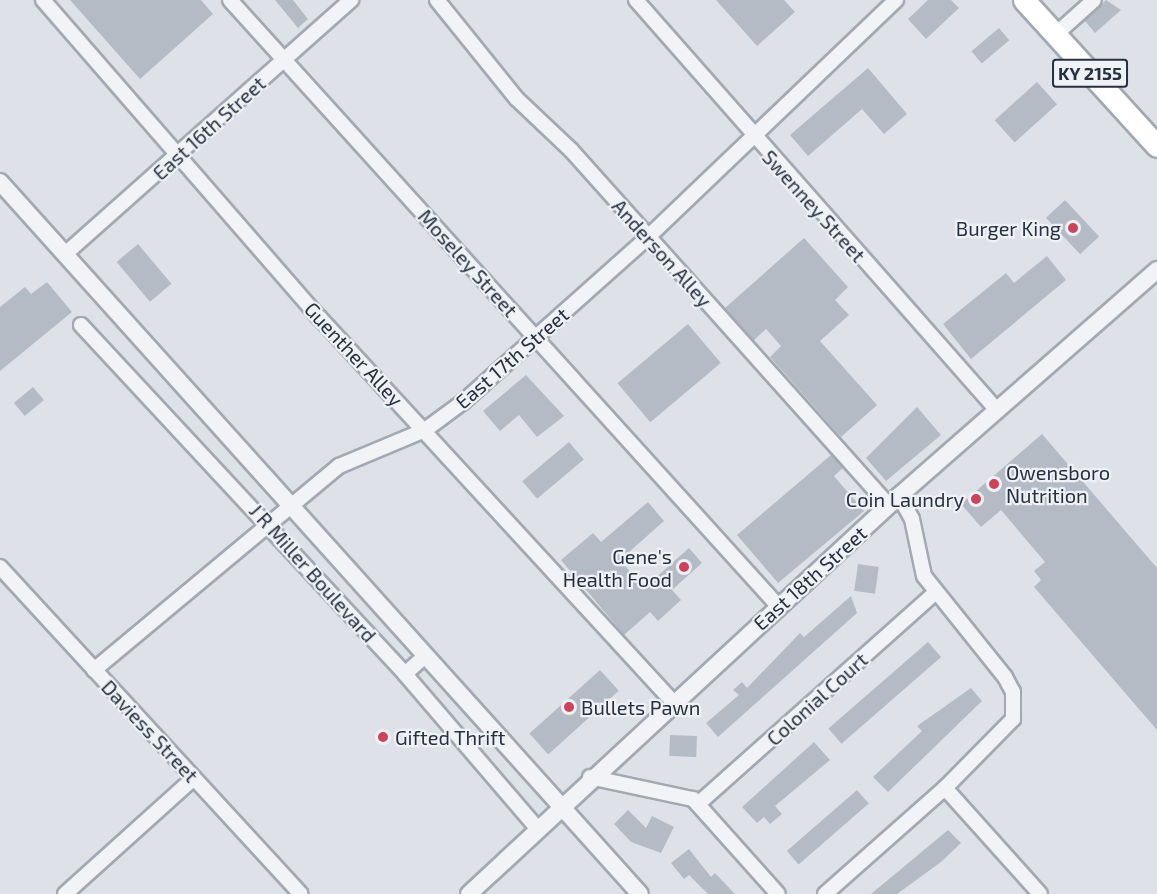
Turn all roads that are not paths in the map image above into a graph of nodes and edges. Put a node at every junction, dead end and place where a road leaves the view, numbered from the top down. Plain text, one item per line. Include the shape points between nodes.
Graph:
1 (43, 0) edge
2 (230, 0) edge
3 (351, 0) edge
4 (437, 0) edge
5 (636, 0) edge
6 (896, 0) edge
7 (1023, 0) edge
8 (1094, 0) edge
9 (1055, 35) junction
10 (285, 60) junction
11 (751, 135) junction
12 (1157, 146) edge
13 (179, 155) junction
14 (0, 182) edge
15 (648, 237) junction
16 (65, 254) junction
17 (1157, 270) edge
18 (81, 325) dead end
19 (536, 338) junction
20 (996, 410) junction
21 (425, 430) junction
22 (894, 501) junction
23 (289, 507) junction
24 (268, 524) junction
25 (0, 567) edge
26 (935, 592) junction
27 (779, 607) junction
28 (424, 657) junction
29 (94, 670) junction
30 (405, 674) junction
31 (673, 702) junction
32 (591, 777) junction
33 (194, 778) junction
34 (945, 788) junction
35 (698, 804) junction
36 (559, 805) junction
37 (537, 828) junction
38 (65, 894) edge
39 (301, 894) edge
40 (469, 894) edge
41 (640, 894) edge
42 (778, 894) edge
43 (825, 894) edge
44 (1040, 894) edge

1 - 13 street, Guenther Alley
2 - 10 street, Moseley Street
3 - 10 street, East 16th Street
4 - 15 street, Anderson Alley via 518,99
5 - 11 street, Swenney Street
6 - 11 street, East 17th Street
7 - 9 main road, KY 2155
8 - 9 street
9 - 12 main road, KY 2155
10 - 13 street, East 16th Street
10 - 19 street, Moseley Street
11 - 15 street, East 17th Street
11 - 20 street, Swenney Street
13 - 16 street, East 16th Street
13 - 21 street, Guenther Alley
14 - 16 street
15 - 19 street, East 17th Street
15 - 22 street, Anderson Alley
16 - 23 street
17 - 20 street, East 18th Street
18 - 24 street, J R Miller Boulevard
19 - 21 street, East 17th Street
19 - 27 street, Moseley Street
20 - 22 street, East 18th Street
21 - 23 street, East 17th Street via 339,466
21 - 31 street, Guenther Alley
22 - 26 street via 912,519 924,576
22 - 27 street, East 18th Street
23 - 24 street, East 17th Street
23 - 28 street
24 - 29 street, East 17th Street
24 - 30 street, J R Miller Boulevard
25 - 29 street, Daviess Street
26 - 34 street via 1005,677 1015,706 1006,730
26 - 35 street, Colonial Court
27 - 31 street, East 18th Street
28 - 30 street
28 - 36 street
29 - 33 street, Daviess Street
30 - 37 street, J R Miller Boulevard
31 - 32 street, East 18th Street
32 - 35 street via 681,794
32 - 36 street, East 18th Street
33 - 38 street
33 - 39 street, Daviess Street
34 - 43 street
34 - 44 street
35 - 42 street
36 - 37 street, East 18th Street
36 - 41 street
37 - 40 street, East 18th Street

